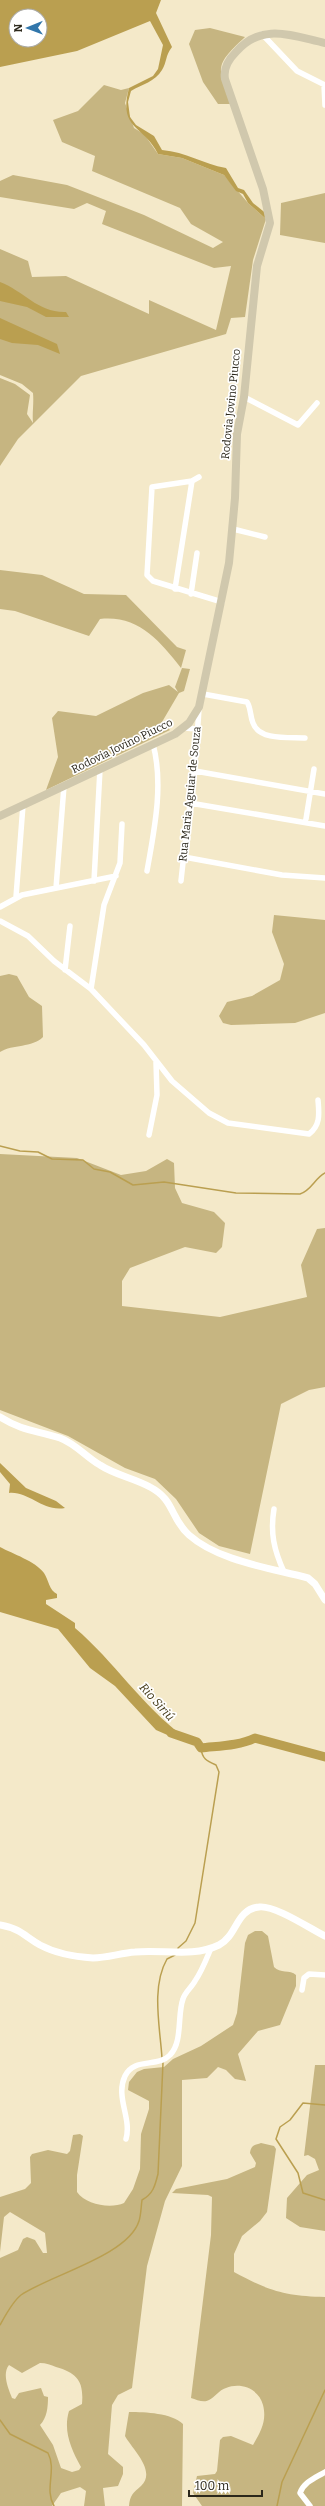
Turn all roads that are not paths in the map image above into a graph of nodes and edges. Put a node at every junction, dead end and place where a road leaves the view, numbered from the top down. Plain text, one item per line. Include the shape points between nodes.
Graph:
1 (262, 34) junction
2 (325, 43) edge
3 (324, 85) edge
4 (325, 105) edge
5 (244, 397) junction
6 (317, 403) dead end
7 (199, 477) dead end
8 (192, 481) junction
9 (234, 528) junction
10 (265, 537) dead end
11 (197, 553) dead end
12 (175, 589) junction
13 (191, 594) junction
14 (222, 602) junction
15 (203, 694) junction
16 (199, 707) junction
17 (184, 728) junction
18 (198, 729) junction
19 (305, 738) dead end
20 (153, 744) junction
21 (100, 769) junction
22 (314, 769) dead end
23 (195, 771) junction
24 (64, 786) junction
25 (311, 791) junction
26 (325, 794) edge
27 (190, 803) junction
28 (23, 805) junction
29 (0, 816) edge
30 (306, 819) dead end
31 (122, 824) dead end
32 (325, 826) edge
33 (184, 857) junction
34 (147, 871) dead end
35 (116, 876) junction
36 (325, 878) edge
37 (94, 881) junction
38 (181, 881) dead end
39 (56, 888) junction
40 (16, 898) junction
41 (0, 907) edge
42 (0, 921) edge
43 (70, 926) dead end
44 (65, 970) junction
45 (91, 989) junction
46 (156, 1062) junction
47 (318, 1100) dead end
48 (149, 1135) dead end
49 (0, 1417) edge
50 (274, 1509) dead end
51 (284, 1572) junction
52 (325, 1600) edge
53 (0, 1924) edge
54 (325, 1936) edge
55 (211, 1948) junction
56 (325, 1975) edge
57 (302, 1990) dead end
58 (126, 2139) dead end
59 (325, 2472) edge
60 (310, 2506) edge

1 - 2 main road, Rodovia Jovino Piucco via 284,34
1 - 3 street via 297,71
1 - 5 main road, Rodovia Jovino Piucco via 242,45 230,58 225,70 225,80 263,189 269,216 269,230 261,247 257,266
3 - 4 street
5 - 6 street via 298,425
5 - 9 main road, Rodovia Jovino Piucco via 236,449
7 - 8 street
8 - 12 street
8 - 12 street via 152,487 148,578
9 - 10 street
9 - 14 main road, Rodovia Jovino Piucco
11 - 13 street
12 - 13 street
13 - 14 street
14 - 15 main road, Rodovia Jovino Piucco
15 - 16 main road, Rodovia Jovino Piucco
15 - 19 street via 247,702 253,725 261,732 277,737
16 - 17 main road, Rodovia Jovino Piucco
16 - 18 street, Rua Maria Aguiar de Souza
17 - 18 street
17 - 20 main road, Rodovia Jovino Piucco
18 - 23 street, Rua Maria Aguiar de Souza
20 - 21 main road, Rodovia Jovino Piucco
20 - 34 street via 156,809
21 - 24 main road, Rodovia Jovino Piucco
21 - 37 street
22 - 25 street
23 - 25 street
23 - 27 street, Rua Maria Aguiar de Souza
24 - 28 main road, Rodovia Jovino Piucco
24 - 39 street
25 - 26 street
25 - 30 street
27 - 32 street
27 - 33 street, Rua Maria Aguiar de Souza
28 - 29 main road, Rodovia Jovino Piucco
28 - 40 street
31 - 35 street via 120,863
33 - 36 street via 282,875
33 - 38 street, Rua Maria Aguiar de Souza
35 - 37 street
35 - 45 street via 104,905
37 - 39 street
39 - 40 street
40 - 41 street
42 - 44 street via 28,936
43 - 44 street
44 - 45 street
45 - 46 street via 144,1045
46 - 47 street via 172,1081 209,1113 228,1123 293,1134 309,1134 318,1122
46 - 48 street via 157,1095
49 - 51 street via 28,1432 59,1438 72,1444 100,1465 162,1494 169,1502 180,1527 227,1556
50 - 51 street via 272,1534 275,1552
51 - 52 street via 312,1581
53 - 55 street via 19,1930 46,1948 93,1958 154,1951 191,1953
54 - 55 street via 271,1909 258,1907 244,1913 229,1938
55 - 58 street via 202,1971 183,1999 176,2041 171,2054 164,2060 137,2064 125,2075 121,2087 128,2131
56 - 57 street via 309,1974 304,1978
59 - 60 street via 306,2484 300,2493

